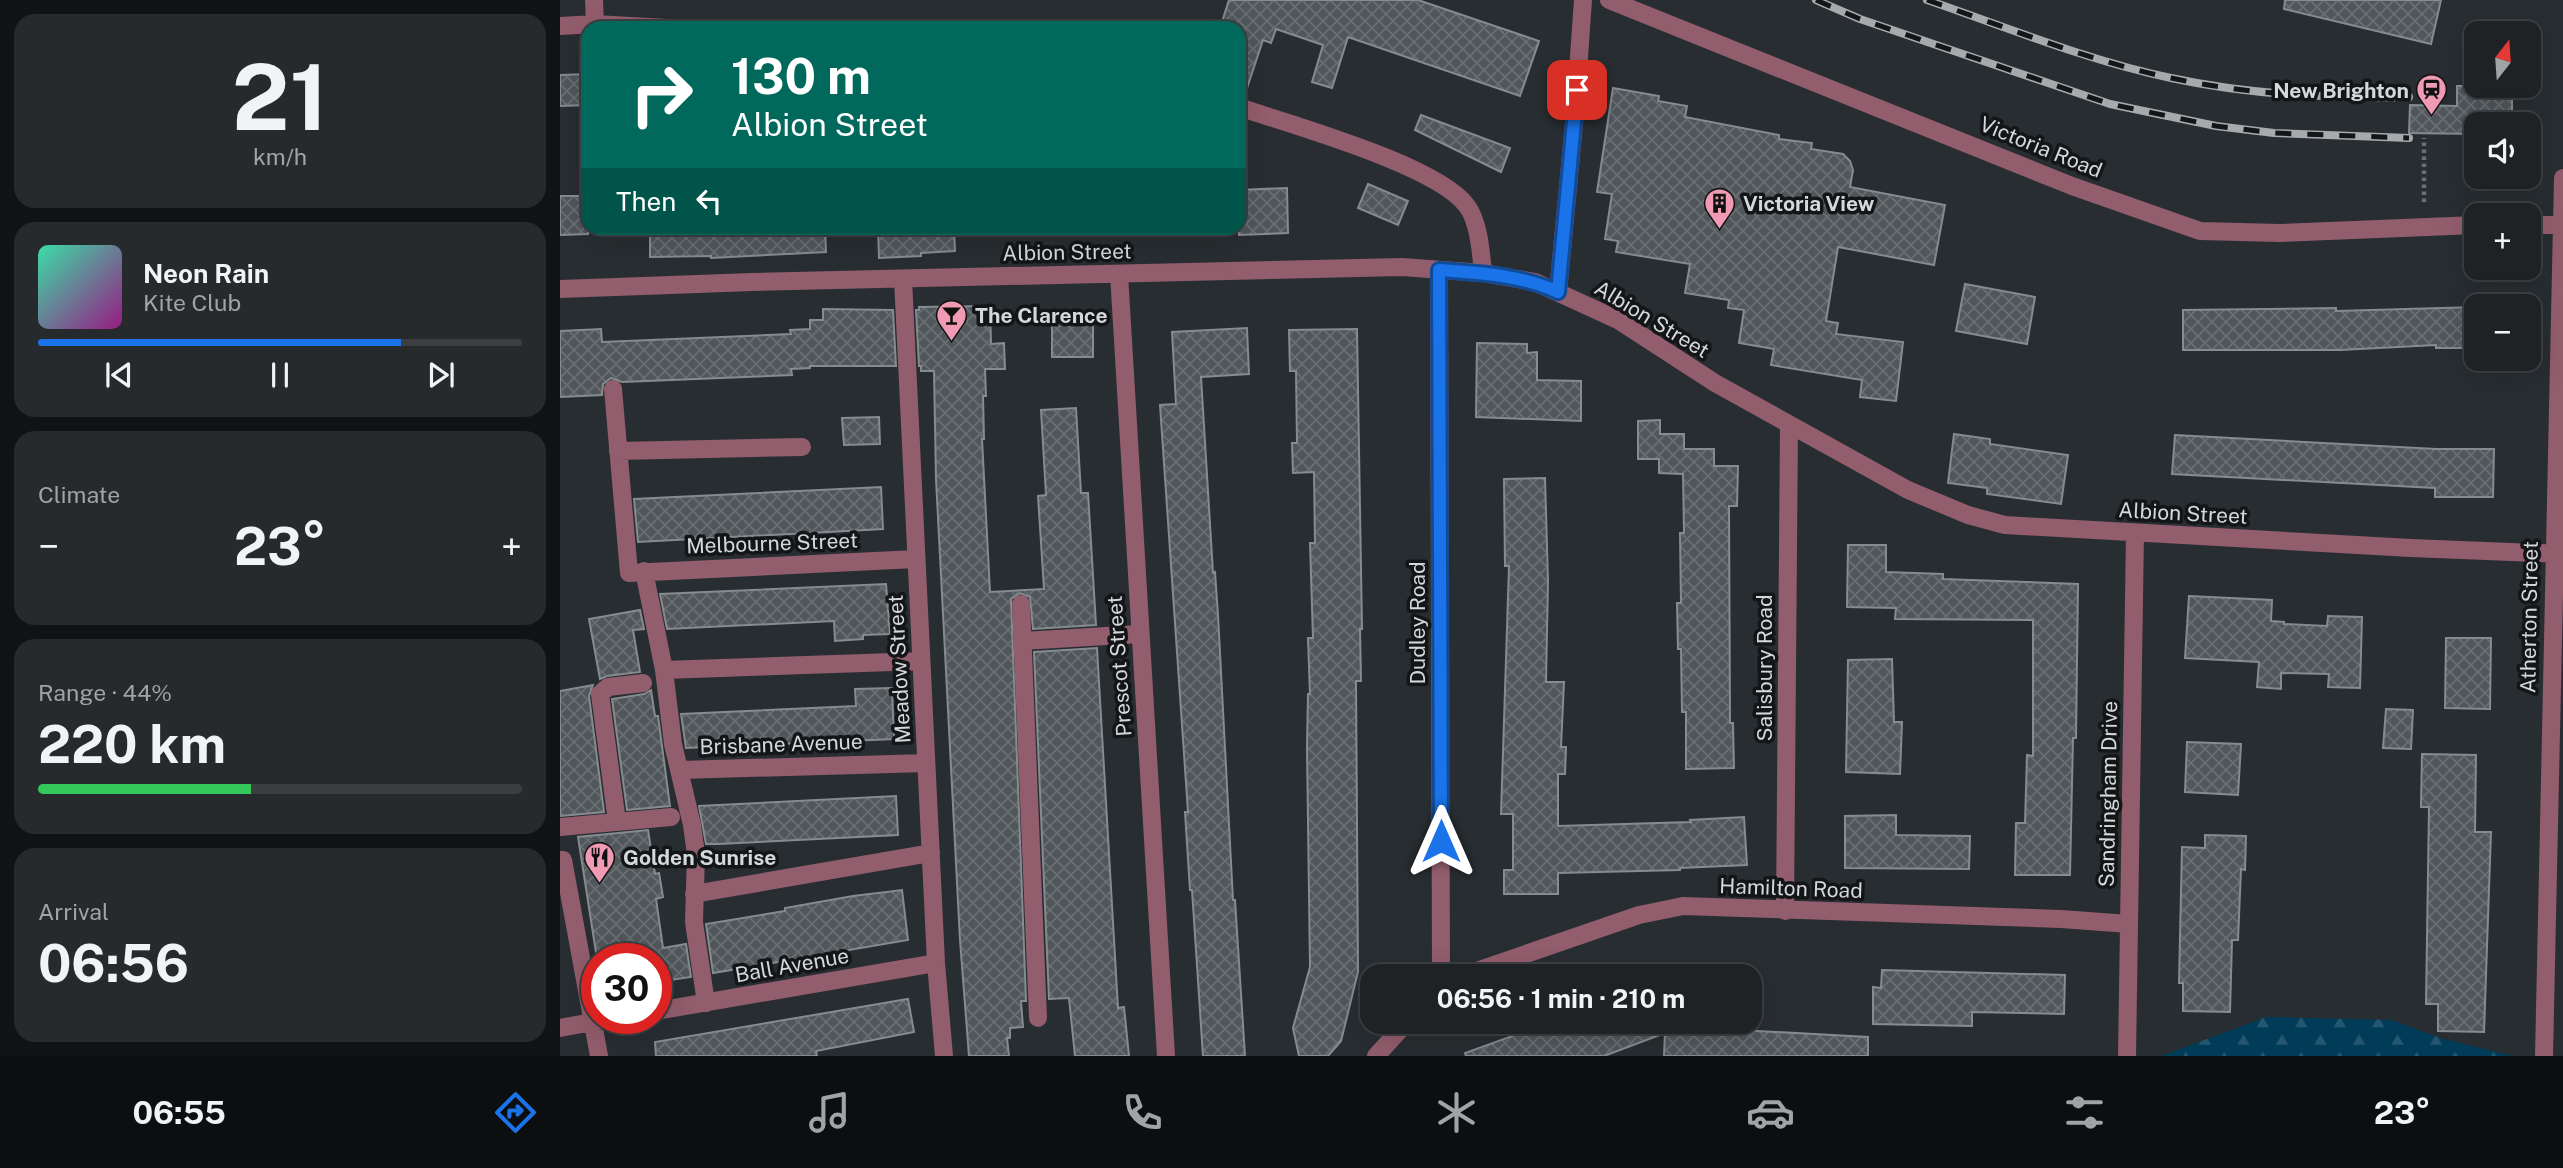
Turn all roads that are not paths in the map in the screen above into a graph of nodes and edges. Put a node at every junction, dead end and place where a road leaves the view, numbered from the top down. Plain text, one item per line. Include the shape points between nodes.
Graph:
1 (594, 0) edge
2 (1583, 0) edge
3 (1609, 0) edge
4 (595, 21) edge
5 (581, 25) edge
6 (560, 26) edge
7 (1246, 109) edge
8 (2563, 178) edge
9 (2464, 225) edge
10 (2541, 225) edge
11 (2562, 225) edge
12 (1439, 270) junction
13 (1483, 273) junction
14 (1119, 274) junction
15 (903, 279) junction
16 (560, 289) edge
17 (1558, 292) junction
18 (613, 389) dead end
19 (1788, 426) junction
20 (802, 447) dead end
21 (618, 451) junction
22 (2135, 533) junction
23 (2559, 554) edge
24 (916, 559) junction
25 (637, 572) junction
26 (1021, 604) dead end
27 (1140, 634) junction
28 (1022, 641) junction
29 (921, 661) junction
30 (664, 670) junction
31 (643, 683) dead end
32 (2556, 729) edge
33 (926, 763) junction
34 (679, 770) junction
35 (671, 817) dead end
36 (617, 822) junction
37 (560, 827) edge
38 (930, 853) junction
39 (560, 860) edge
40 (694, 894) junction
41 (1785, 911) junction
42 (2129, 924) junction
43 (581, 961) edge
44 (936, 963) junction
45 (1441, 964) edge
46 (1497, 964) edge
47 (706, 1003) junction
48 (672, 1008) edge
49 (1038, 1018) dead end
50 (581, 1024) edge
51 (560, 1028) edge
52 (594, 1034) edge
53 (1396, 1034) edge
54 (599, 1056) edge
55 (944, 1056) edge
56 (1166, 1056) edge
57 (1376, 1056) edge
58 (2127, 1056) edge
59 (2543, 1056) edge

1 - 4 street
2 - 17 street
3 - 9 street, Victoria Road via 2072,186 2200,231 2280,233
5 - 6 street
7 - 13 street via 1384,157 1435,180 1468,206 1480,241
8 - 11 street, Atherton Street
10 - 11 street
11 - 23 street, Atherton Street
12 - 13 street, Albion Street
12 - 14 street, Albion Street
12 - 45 street, Dudley Road
13 - 17 street, Albion Street via 1535,282
14 - 15 street, Albion Street
14 - 27 street, Prescot Street
15 - 16 street, Albion Street
15 - 24 street, Meadow Street
17 - 19 street, Albion Street via 1618,320
18 - 21 street
19 - 22 street, Albion Street via 1908,490 1968,515 2005,525
19 - 41 street, Salisbury Road
20 - 21 street
21 - 25 street
22 - 23 street, Albion Street
22 - 42 street, Sandringham Drive
23 - 32 street, Atherton Street
24 - 25 street, Melbourne Street
24 - 29 street, Meadow Street
25 - 30 street
26 - 28 street
27 - 28 street
27 - 56 street, Prescot Street
28 - 49 street
29 - 30 street
29 - 33 street, Meadow Street
30 - 34 street
31 - 36 street via 607,687 600,694
32 - 59 street, Atherton Street
33 - 34 street, Brisbane Avenue
33 - 38 street, Meadow Street
34 - 40 street via 696,854
35 - 36 street
36 - 37 street
38 - 40 street
38 - 44 street, Meadow Street
39 - 43 street
40 - 47 street
41 - 42 street, Hamilton Road
41 - 46 street, Hamilton Road via 1683,906 1639,915
42 - 58 street, Sandringham Drive
44 - 47 street, Ball Avenue
44 - 55 street, Meadow Street
47 - 48 street, Ball Avenue
50 - 51 street
52 - 54 street
53 - 57 street

